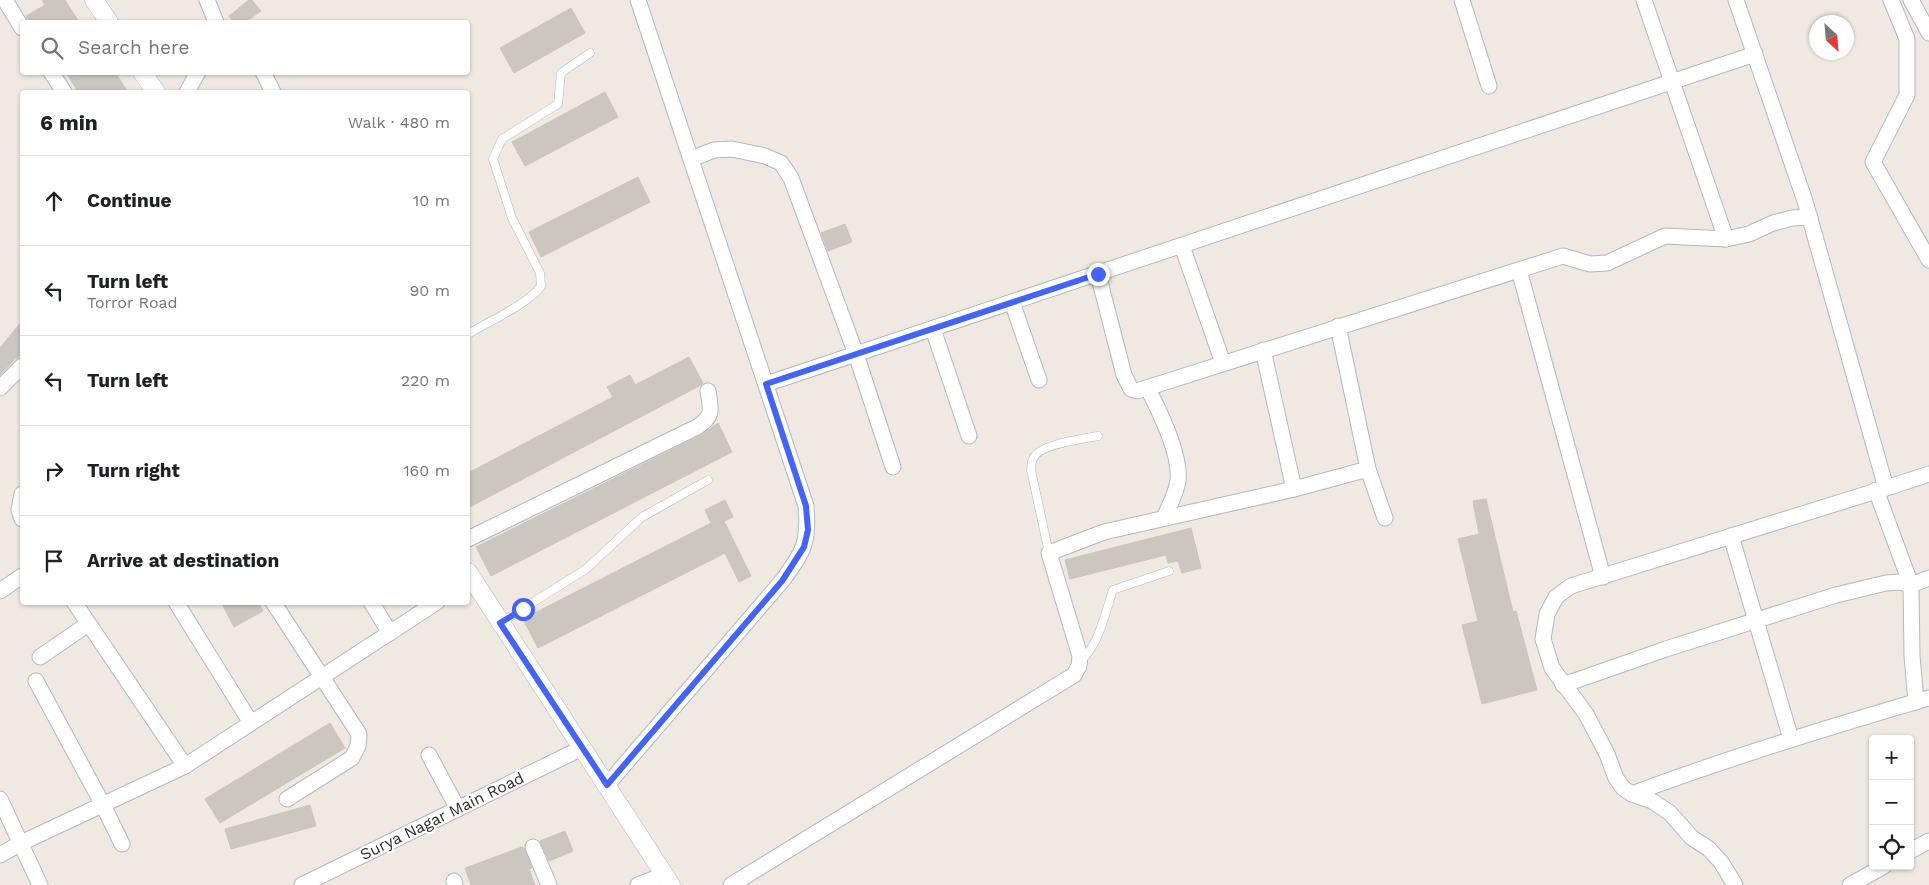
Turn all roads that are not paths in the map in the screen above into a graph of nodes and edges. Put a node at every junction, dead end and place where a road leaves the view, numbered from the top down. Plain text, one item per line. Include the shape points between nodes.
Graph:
1 (5, 0) edge
2 (94, 0) edge
3 (207, 0) edge
4 (638, 0) edge
5 (1462, 0) edge
6 (1644, 0) edge
7 (1736, 0) edge
8 (1890, 0) edge
9 (1911, 0) edge
10 (108, 20) edge
11 (215, 20) edge
12 (20, 25) edge
13 (1929, 33) edge
14 (590, 54) dead end
15 (1755, 54) junction
16 (53, 75) edge
17 (144, 75) edge
18 (196, 75) edge
19 (264, 75) edge
20 (1672, 82) junction
21 (1489, 86) dead end
22 (63, 90) edge
23 (155, 90) edge
24 (188, 90) edge
25 (272, 90) edge
26 (691, 159) junction
27 (1810, 217) junction
28 (1726, 239) junction
29 (1182, 246) junction
30 (1929, 260) edge
31 (1519, 270) junction
32 (1098, 274) junction
33 (1012, 302) junction
34 (1338, 326) junction
35 (933, 328) junction
36 (470, 333) edge
37 (1263, 350) junction
38 (856, 354) junction
39 (1223, 363) junction
40 (20, 368) edge
41 (1039, 380) dead end
42 (766, 384) junction
43 (0, 388) edge
44 (1148, 388) junction
45 (708, 391) dead end
46 (969, 436) dead end
47 (1098, 436) dead end
48 (893, 467) dead end
49 (1368, 469) junction
50 (1929, 474) edge
51 (708, 480) dead end
52 (1294, 489) junction
53 (1881, 489) junction
54 (20, 502) edge
55 (20, 514) edge
56 (1164, 518) junction
57 (1385, 518) dead end
58 (1731, 536) junction
59 (470, 538) edge
60 (1049, 553) junction
61 (1169, 571) dead end
62 (1603, 576) junction
63 (20, 577) edge
64 (1929, 578) edge
65 (470, 580) edge
66 (1911, 585) junction
67 (0, 590) edge
68 (76, 605) edge
69 (178, 605) edge
70 (275, 605) edge
71 (373, 605) edge
72 (432, 605) edge
73 (1756, 621) junction
74 (500, 623) junction
75 (88, 624) junction
76 (390, 633) junction
77 (40, 657) dead end
78 (1080, 661) junction
79 (321, 678) junction
80 (36, 680) dead end
81 (1563, 685) junction
82 (1922, 700) edge
83 (251, 723) junction
84 (1791, 739) junction
85 (582, 748) junction
86 (429, 755) dead end
87 (185, 766) junction
88 (607, 785) junction
89 (1632, 794) junction
90 (0, 799) edge
91 (287, 800) dead end
92 (103, 806) junction
93 (458, 808) junction
94 (1929, 841) edge
95 (21, 843) junction
96 (122, 844) dead end
97 (534, 847) dead end
98 (1914, 849) edge
99 (0, 855) edge
100 (1877, 870) edge
101 (667, 880) edge
102 (40, 885) edge
103 (302, 885) edge
104 (549, 885) edge
105 (638, 885) edge
106 (731, 885) edge
107 (1735, 885) edge
108 (1850, 885) edge

1 - 12 street
2 - 10 street
3 - 11 street
4 - 26 street
5 - 21 street
6 - 20 street
7 - 15 street
8 - 30 street via 1908,39 1908,95 1872,162
9 - 13 street
14 - 36 lane via 561,74 558,104 502,139 494,159 512,218 540,273 541,286 527,299
15 - 20 street
15 - 27 street
16 - 22 street
17 - 23 street
18 - 24 street
19 - 25 street
20 - 28 street
20 - 29 street
26 - 38 street via 714,150 732,148 781,163 791,178
26 - 42 street
27 - 28 street via 1792,218
27 - 53 street
28 - 31 street via 1665,236 1608,263 1590,264 1563,256
29 - 32 street
29 - 39 street
31 - 34 street
31 - 62 street
32 - 33 street
32 - 44 street via 1128,384 1137,391
33 - 35 street
33 - 41 street
34 - 37 street
34 - 49 street
35 - 38 street
35 - 46 street
37 - 39 street
37 - 52 street
38 - 42 street
38 - 48 street
39 - 44 street
40 - 43 street
42 - 88 street via 806,506 808,530 804,547 782,581
44 - 56 street via 1163,418 1176,460 1178,480
45 - 59 street via 711,412 697,428
47 - 60 lane via 1048,447 1033,458 1032,470
49 - 52 street
49 - 57 street
50 - 53 street
51 - 74 lane via 642,517 586,569
52 - 56 street
53 - 58 street
53 - 66 street
54 - 55 street
56 - 60 street via 1104,532
58 - 62 street
58 - 73 street
60 - 78 street
61 - 78 lane via 1112,590 1088,655
62 - 81 street via 1571,586 1556,597 1547,614 1543,639 1552,668
63 - 67 street
64 - 66 street
65 - 74 street
66 - 73 street via 1886,583 1836,595
66 - 82 street via 1912,656
68 - 75 street
69 - 83 street
70 - 79 street
71 - 76 street
72 - 76 street
73 - 81 street
73 - 84 street
74 - 85 street
75 - 77 street
75 - 87 street
76 - 79 street
78 - 106 street via 1074,675 1063,684
79 - 83 street
79 - 91 street via 354,724 359,734 358,746 352,758
80 - 92 street
81 - 89 street via 1586,714 1616,778
82 - 84 street
83 - 87 street
84 - 89 street
85 - 88 street
85 - 93 street, Surya Nagar Main Road
86 - 93 street
87 - 92 street
88 - 101 street
89 - 107 street via 1652,801 1670,813 1692,838 1721,862
90 - 95 street
92 - 95 street
92 - 96 street
93 - 103 street, Surya Nagar Main Road
94 - 98 street
95 - 99 street
95 - 102 street
97 - 104 street
100 - 108 street
101 - 105 street

